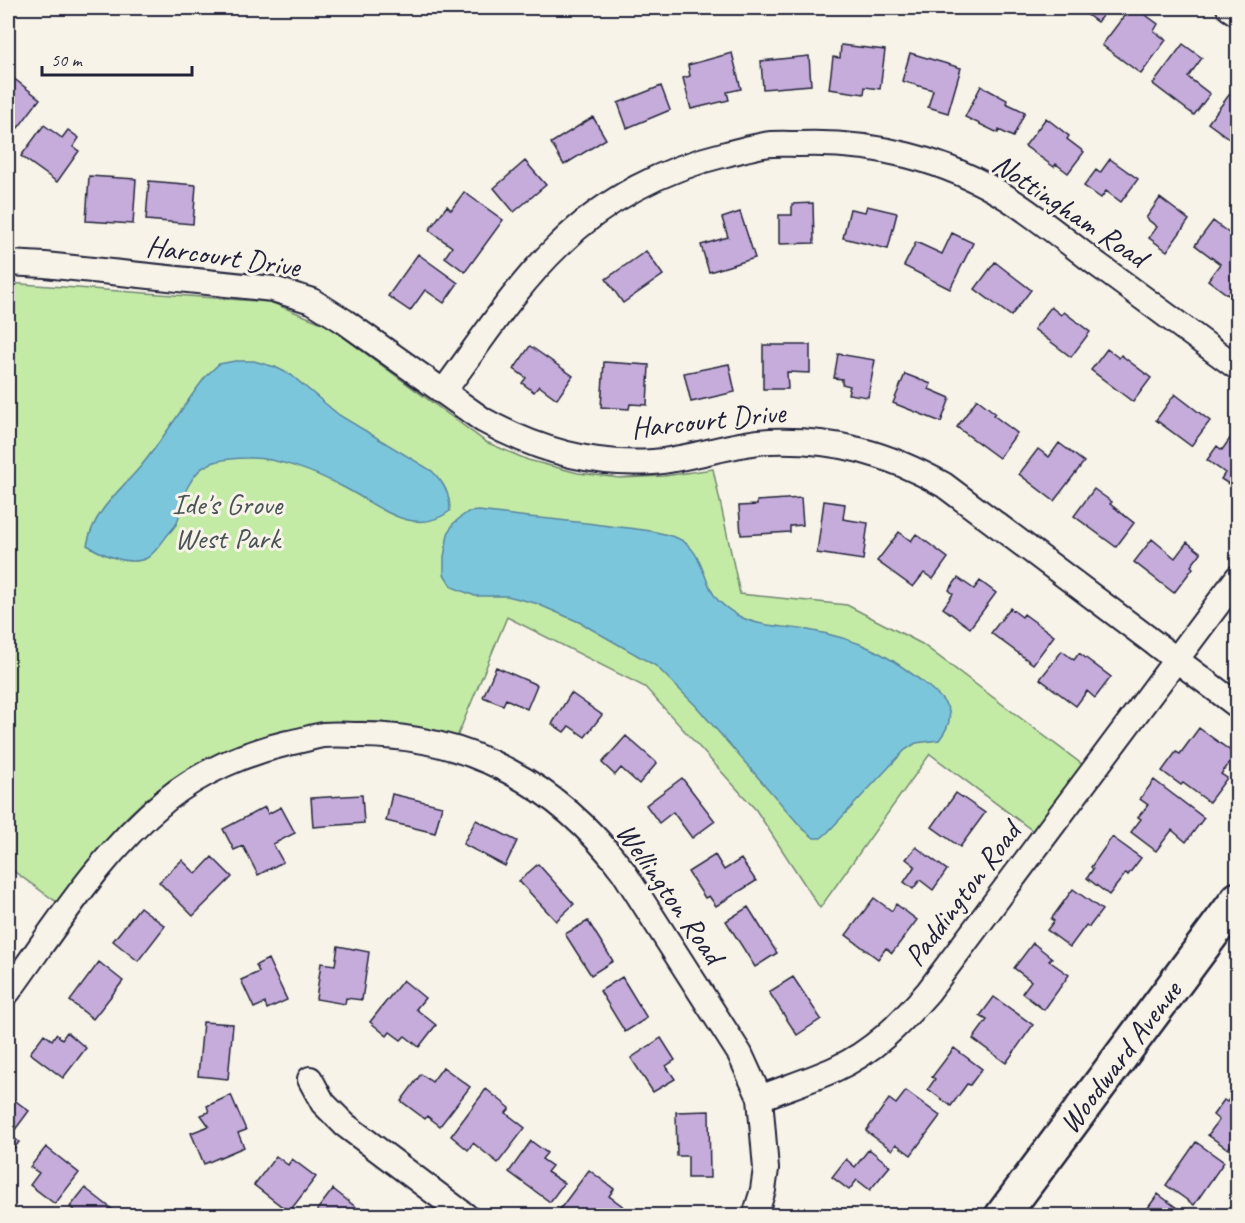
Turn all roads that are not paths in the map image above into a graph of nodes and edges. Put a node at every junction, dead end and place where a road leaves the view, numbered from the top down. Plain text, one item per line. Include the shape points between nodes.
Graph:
1 (1229, 8) edge
2 (1238, 14) edge
3 (8, 263) edge
4 (1238, 368) edge
5 (443, 392) junction
6 (1238, 577) edge
7 (1176, 660) junction
8 (1238, 706) edge
9 (1238, 898) edge
10 (8, 992) edge
11 (310, 1079) dead end
12 (760, 1098) junction
13 (466, 1215) edge
14 (755, 1215) edge
15 (1002, 1215) edge

1 - 2 street
3 - 5 street, Harcourt Drive via 273,289 312,301
4 - 5 street, Nottingham Road via 1032,215 984,185 941,166 891,151 806,143 765,145 699,161 620,197 586,221 533,272
5 - 7 street, Harcourt Drive via 505,432 546,449 593,459 654,462 769,441 828,443 896,461 944,486
6 - 7 street, Paddington Road
7 - 8 street, Harcourt Drive
7 - 12 street, Paddington Road via 905,1019 882,1040 836,1068
9 - 15 main road, Woodward Avenue
10 - 12 street, Wellington Road via 103,864 133,829 167,799 210,772 252,753 325,735 409,738 470,753 520,776 580,821 623,871 740,1054
11 - 13 street via 323,1103 345,1125
12 - 14 street via 766,1169

